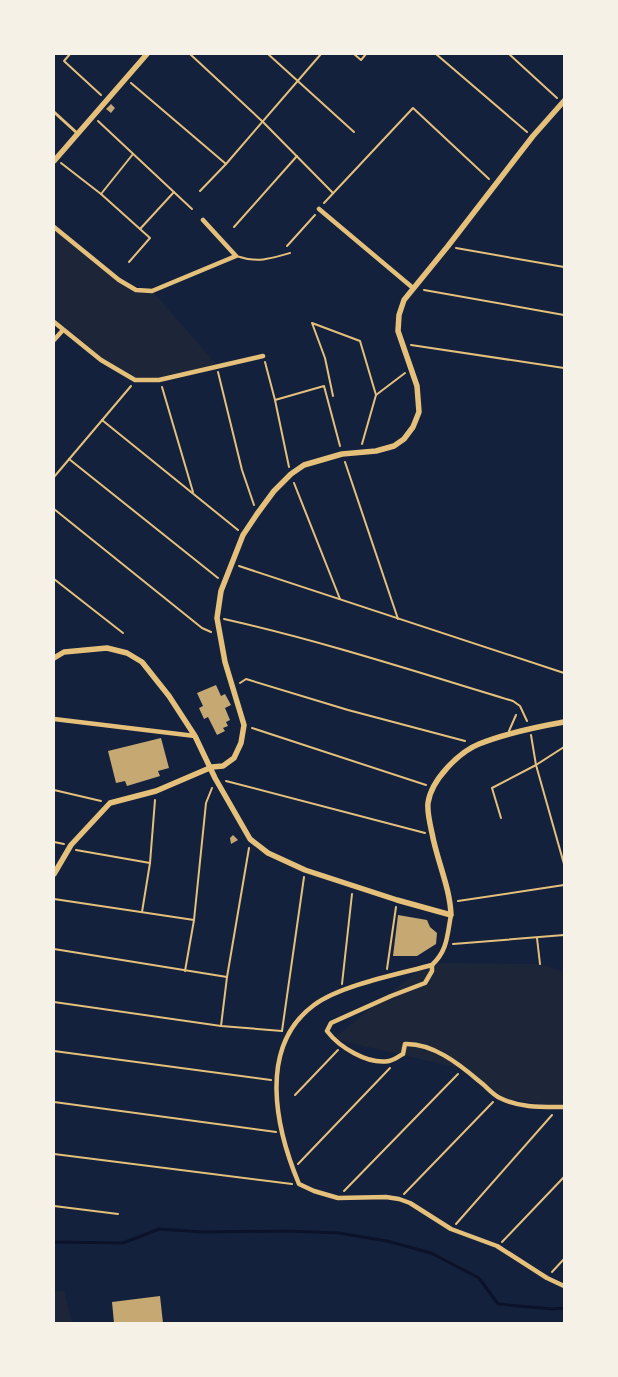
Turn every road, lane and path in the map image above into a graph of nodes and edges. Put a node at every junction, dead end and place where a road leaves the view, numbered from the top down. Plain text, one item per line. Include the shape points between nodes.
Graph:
1 (70, 54) edge
2 (147, 54) edge
3 (190, 54) edge
4 (268, 54) edge
5 (321, 54) edge
6 (354, 54) edge
7 (366, 54) edge
8 (436, 54) edge
9 (509, 54) edge
10 (125, 78) junction
11 (299, 80) junction
12 (106, 100) junction
13 (564, 103) edge
14 (54, 112) edge
15 (92, 116) junction
16 (262, 122) junction
17 (354, 132) dead end
18 (77, 133) junction
19 (533, 136) junction
20 (133, 154) junction
21 (297, 156) junction
22 (55, 160) edge
23 (226, 164) junction
24 (495, 184) junction
25 (200, 191) dead end
26 (174, 192) junction
27 (333, 193) junction
28 (101, 194) junction
29 (192, 209) dead end
30 (319, 209) junction
31 (203, 220) dead end
32 (54, 227) edge
33 (234, 227) dead end
34 (140, 230) junction
35 (287, 246) dead end
36 (448, 246) junction
37 (290, 253) dead end
38 (236, 256) junction
39 (129, 262) dead end
40 (564, 267) edge
41 (413, 288) junction
42 (564, 315) edge
43 (54, 322) edge
44 (63, 330) junction
45 (54, 340) edge
46 (401, 343) junction
47 (263, 356) joint
48 (217, 365) junction
49 (564, 368) edge
50 (411, 369) junction
51 (135, 380) junction
52 (159, 380) junction
53 (376, 395) junction
54 (333, 396) dead end
55 (275, 400) junction
56 (102, 420) junction
57 (359, 452) junction
58 (342, 454) junction
59 (69, 459) junction
60 (291, 474) junction
61 (54, 477) edge
62 (193, 493) junction
63 (54, 509) edge
64 (256, 514) junction
65 (243, 535) junction
66 (231, 564) junction
67 (54, 580) edge
68 (224, 583) junction
69 (340, 600) junction
70 (217, 618) junction
71 (398, 619) junction
72 (123, 633) dead end
73 (219, 637) junction
74 (54, 658) edge
75 (564, 673) edge
76 (233, 688) junction
77 (516, 715) dead end
78 (54, 719) edge
79 (564, 722) edge
80 (244, 725) junction
81 (530, 728) junction
82 (507, 735) junction
83 (195, 736) junction
84 (477, 744) junction
85 (564, 747) edge
86 (536, 765) junction
87 (212, 767) junction
88 (215, 778) junction
89 (433, 787) junction
90 (54, 790) edge
91 (156, 791) junction
92 (110, 803) junction
93 (501, 818) dead end
94 (432, 835) junction
95 (250, 839) junction
96 (54, 842) edge
97 (71, 846) junction
98 (150, 863) junction
99 (564, 864) edge
100 (305, 870) junction
101 (54, 874) edge
102 (353, 884) junction
103 (564, 885) edge
104 (54, 898) edge
105 (397, 900) junction
106 (451, 902) junction
107 (142, 912) junction
108 (451, 915) junction
109 (194, 920) junction
110 (564, 935) edge
111 (537, 938) junction
112 (446, 945) junction
113 (54, 950) edge
114 (540, 964) dead end
115 (432, 965) junction
116 (185, 971) junction
117 (227, 977) junction
118 (386, 977) junction
119 (342, 991) junction
120 (54, 1002) edge
121 (220, 1026) junction
122 (282, 1031) junction
123 (290, 1032) junction
124 (343, 1045) junction
125 (54, 1051) edge
126 (390, 1069) dead end
127 (463, 1069) junction
128 (276, 1081) junction
129 (295, 1095) dead end
130 (498, 1097) junction
131 (54, 1102) edge
132 (561, 1107) edge
133 (281, 1132) junction
134 (54, 1154) edge
135 (293, 1169) junction
136 (564, 1177) edge
137 (299, 1184) junction
138 (338, 1198) junction
139 (399, 1199) junction
140 (54, 1206) edge
141 (118, 1214) dead end
142 (451, 1230) junction
143 (498, 1246) junction
144 (564, 1259) edge
145 (547, 1278) junction
146 (564, 1286) edge

1 - 12 path via 64,61
2 - 10 street
3 - 16 path
4 - 11 path
5 - 11 path
6 - 7 path via 361,60
8 - 19 path
9 - 13 path
10 - 12 street
10 - 23 path
11 - 16 path
11 - 17 path
12 - 15 street
13 - 19 street
14 - 18 street
15 - 18 street
15 - 20 path
16 - 21 path
16 - 23 path
18 - 22 street
19 - 24 street
20 - 26 path
20 - 28 path
21 - 27 path
21 - 33 path
22 - 28 path
23 - 25 path
24 - 27 path via 413,108
24 - 36 street
26 - 29 path
26 - 34 path
27 - 30 path
28 - 34 path
30 - 35 path
30 - 41 street
31 - 38 street
32 - 38 street via 136,290 152,291
34 - 39 path via 150,238
36 - 40 path
36 - 41 street
37 - 38 lane via 256,261
41 - 42 path
41 - 46 street via 404,300 399,316
43 - 44 street
44 - 45 street
44 - 51 street via 101,360
46 - 49 path
46 - 50 street
47 - 48 street
47 - 55 path
48 - 52 street
48 - 64 path
50 - 53 path
50 - 57 street via 419,399 419,412 413,427 394,446
51 - 52 street
51 - 56 path
52 - 62 path
53 - 54 path via 360,341 312,323 325,358
53 - 57 path
55 - 58 path via 324,386
55 - 60 path
56 - 59 path
56 - 62 path
57 - 58 street
58 - 60 street via 304,465
58 - 71 path
59 - 61 path
59 - 68 path
60 - 64 street
60 - 69 path
62 - 65 path
63 - 73 path via 202,628
64 - 65 street
65 - 66 street
66 - 68 street
66 - 69 path
67 - 72 path
68 - 70 street
69 - 71 path
70 - 73 street
70 - 81 path via 391,664 513,701 520,706
71 - 75 path
73 - 76 street
74 - 83 street via 64,652 107,648 128,653 142,662
76 - 80 street
76 - 84 path via 246,679
77 - 82 lane
78 - 83 street
79 - 81 street
80 - 87 street via 234,758 223,766
80 - 89 path
81 - 82 street
81 - 86 path
82 - 84 street
83 - 87 street
84 - 89 street via 453,762
85 - 86 path
86 - 93 path via 492,788
86 - 99 path
87 - 88 street
87 - 91 street
88 - 94 path
88 - 95 street
88 - 109 path via 206,803
89 - 94 street via 428,803
90 - 92 path
91 - 92 street
91 - 98 path
92 - 97 street
94 - 106 street
95 - 100 street via 273,856
95 - 117 path
96 - 97 path
97 - 98 path via 77,851
97 - 101 street
98 - 107 path
100 - 102 street
100 - 122 path
102 - 105 street
102 - 119 path
103 - 106 path
104 - 107 path
105 - 108 street
105 - 118 path
106 - 108 street
107 - 109 path
108 - 112 street
109 - 116 path
110 - 111 path
111 - 112 path
111 - 114 path
112 - 115 street
113 - 116 path
115 - 118 street
115 - 124 street via 425,983 331,1023 327,1031
116 - 117 path
117 - 121 path
118 - 119 street
119 - 123 street via 314,1005 299,1018
120 - 121 path
121 - 122 path
122 - 123 path
123 - 128 street via 284,1040
124 - 127 street via 353,1053 374,1061 390,1061 403,1054 404,1044 417,1043 437,1051
124 - 129 path
125 - 128 path
126 - 135 path
127 - 130 street
127 - 138 path
128 - 133 street
130 - 132 street via 519,1106
130 - 139 path
131 - 133 path
132 - 142 path
133 - 135 street
134 - 137 path
135 - 137 street
136 - 143 path
137 - 138 street
138 - 139 street
139 - 142 street
140 - 141 path
142 - 143 street
143 - 145 street
144 - 145 path
145 - 146 street

